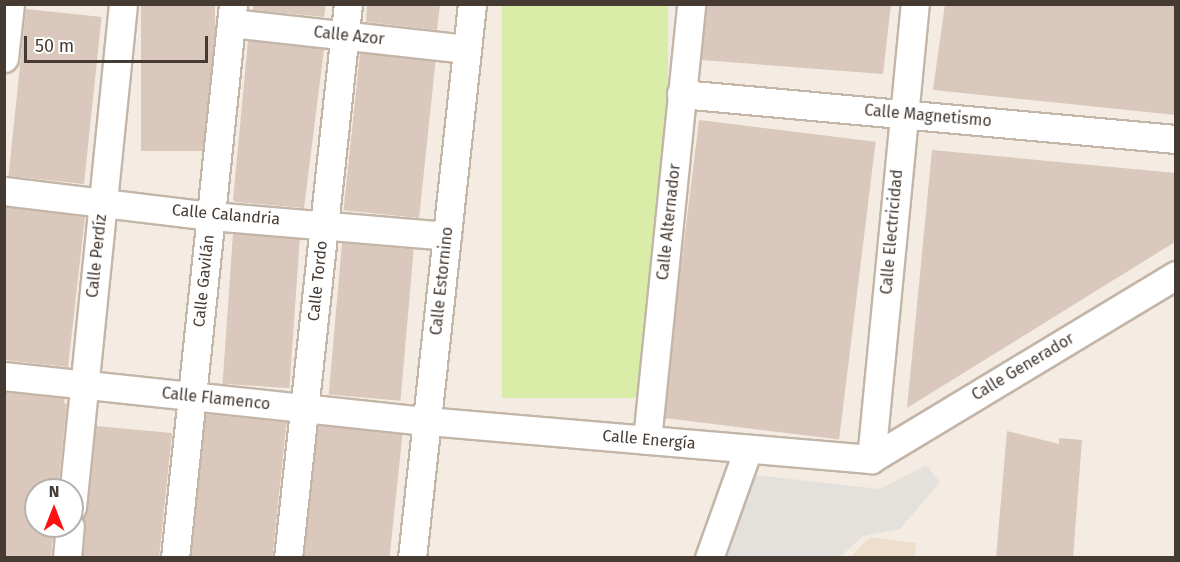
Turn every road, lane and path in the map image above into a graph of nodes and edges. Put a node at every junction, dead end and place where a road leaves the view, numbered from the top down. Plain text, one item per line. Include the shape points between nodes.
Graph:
1 (10, 4) edge
2 (123, 4) edge
3 (348, 4) edge
4 (472, 4) edge
5 (691, 4) edge
6 (915, 4) edge
7 (232, 14) edge
8 (345, 36) junction
9 (467, 49) junction
10 (4, 58) edge
11 (681, 94) junction
12 (903, 114) junction
13 (1176, 139) edge
14 (4, 191) edge
15 (103, 201) junction
16 (211, 216) junction
17 (325, 223) junction
18 (447, 236) junction
19 (1176, 274) edge
20 (4, 376) edge
21 (84, 384) junction
22 (192, 396) junction
23 (305, 408) junction
24 (427, 422) junction
25 (647, 440) junction
26 (748, 448) junction
27 (871, 459) junction
28 (75, 478) edge
29 (69, 538) edge
30 (67, 558) edge
31 (175, 558) edge
32 (288, 558) edge
33 (412, 558) edge
34 (709, 558) edge

1 - 10 street
2 - 15 street, Calle Perdíz
3 - 8 street, Calle Tordo
4 - 9 street, Calle Estornino
5 - 11 street, Calle Alternador
6 - 12 street, Calle Electricidad
7 - 8 street, Calle Azor
7 - 16 street, Calle Gavilán
8 - 9 street, Calle Azor
8 - 17 street, Calle Tordo
9 - 18 street, Calle Estornino
11 - 12 street, Calle Magnetismo
11 - 25 street, Calle Alternador
12 - 13 street, Calle Magnetismo
12 - 27 street, Calle Electricidad
14 - 15 street, Calle Calandria
15 - 16 street, Calle Calandria
15 - 21 street, Calle Perdíz
16 - 17 street, Calle Calandria
16 - 22 street, Calle Gavilán
17 - 18 street, Calle Calandria
17 - 23 street, Calle Tordo
18 - 24 street, Calle Estornino
19 - 27 street, Calle Generador
20 - 21 street, Calle Flamenco
21 - 22 street, Calle Flamenco
21 - 28 street, Calle Perdíz
22 - 23 street, Calle Flamenco
22 - 31 street, Calle Gavilán
23 - 24 street, Calle Flamenco
23 - 32 street, Calle Tordo
24 - 25 street, Calle Energía
24 - 33 street, Calle Estornino
25 - 26 street, Calle Energía
26 - 27 street, Calle Energía
26 - 34 street
29 - 30 street

